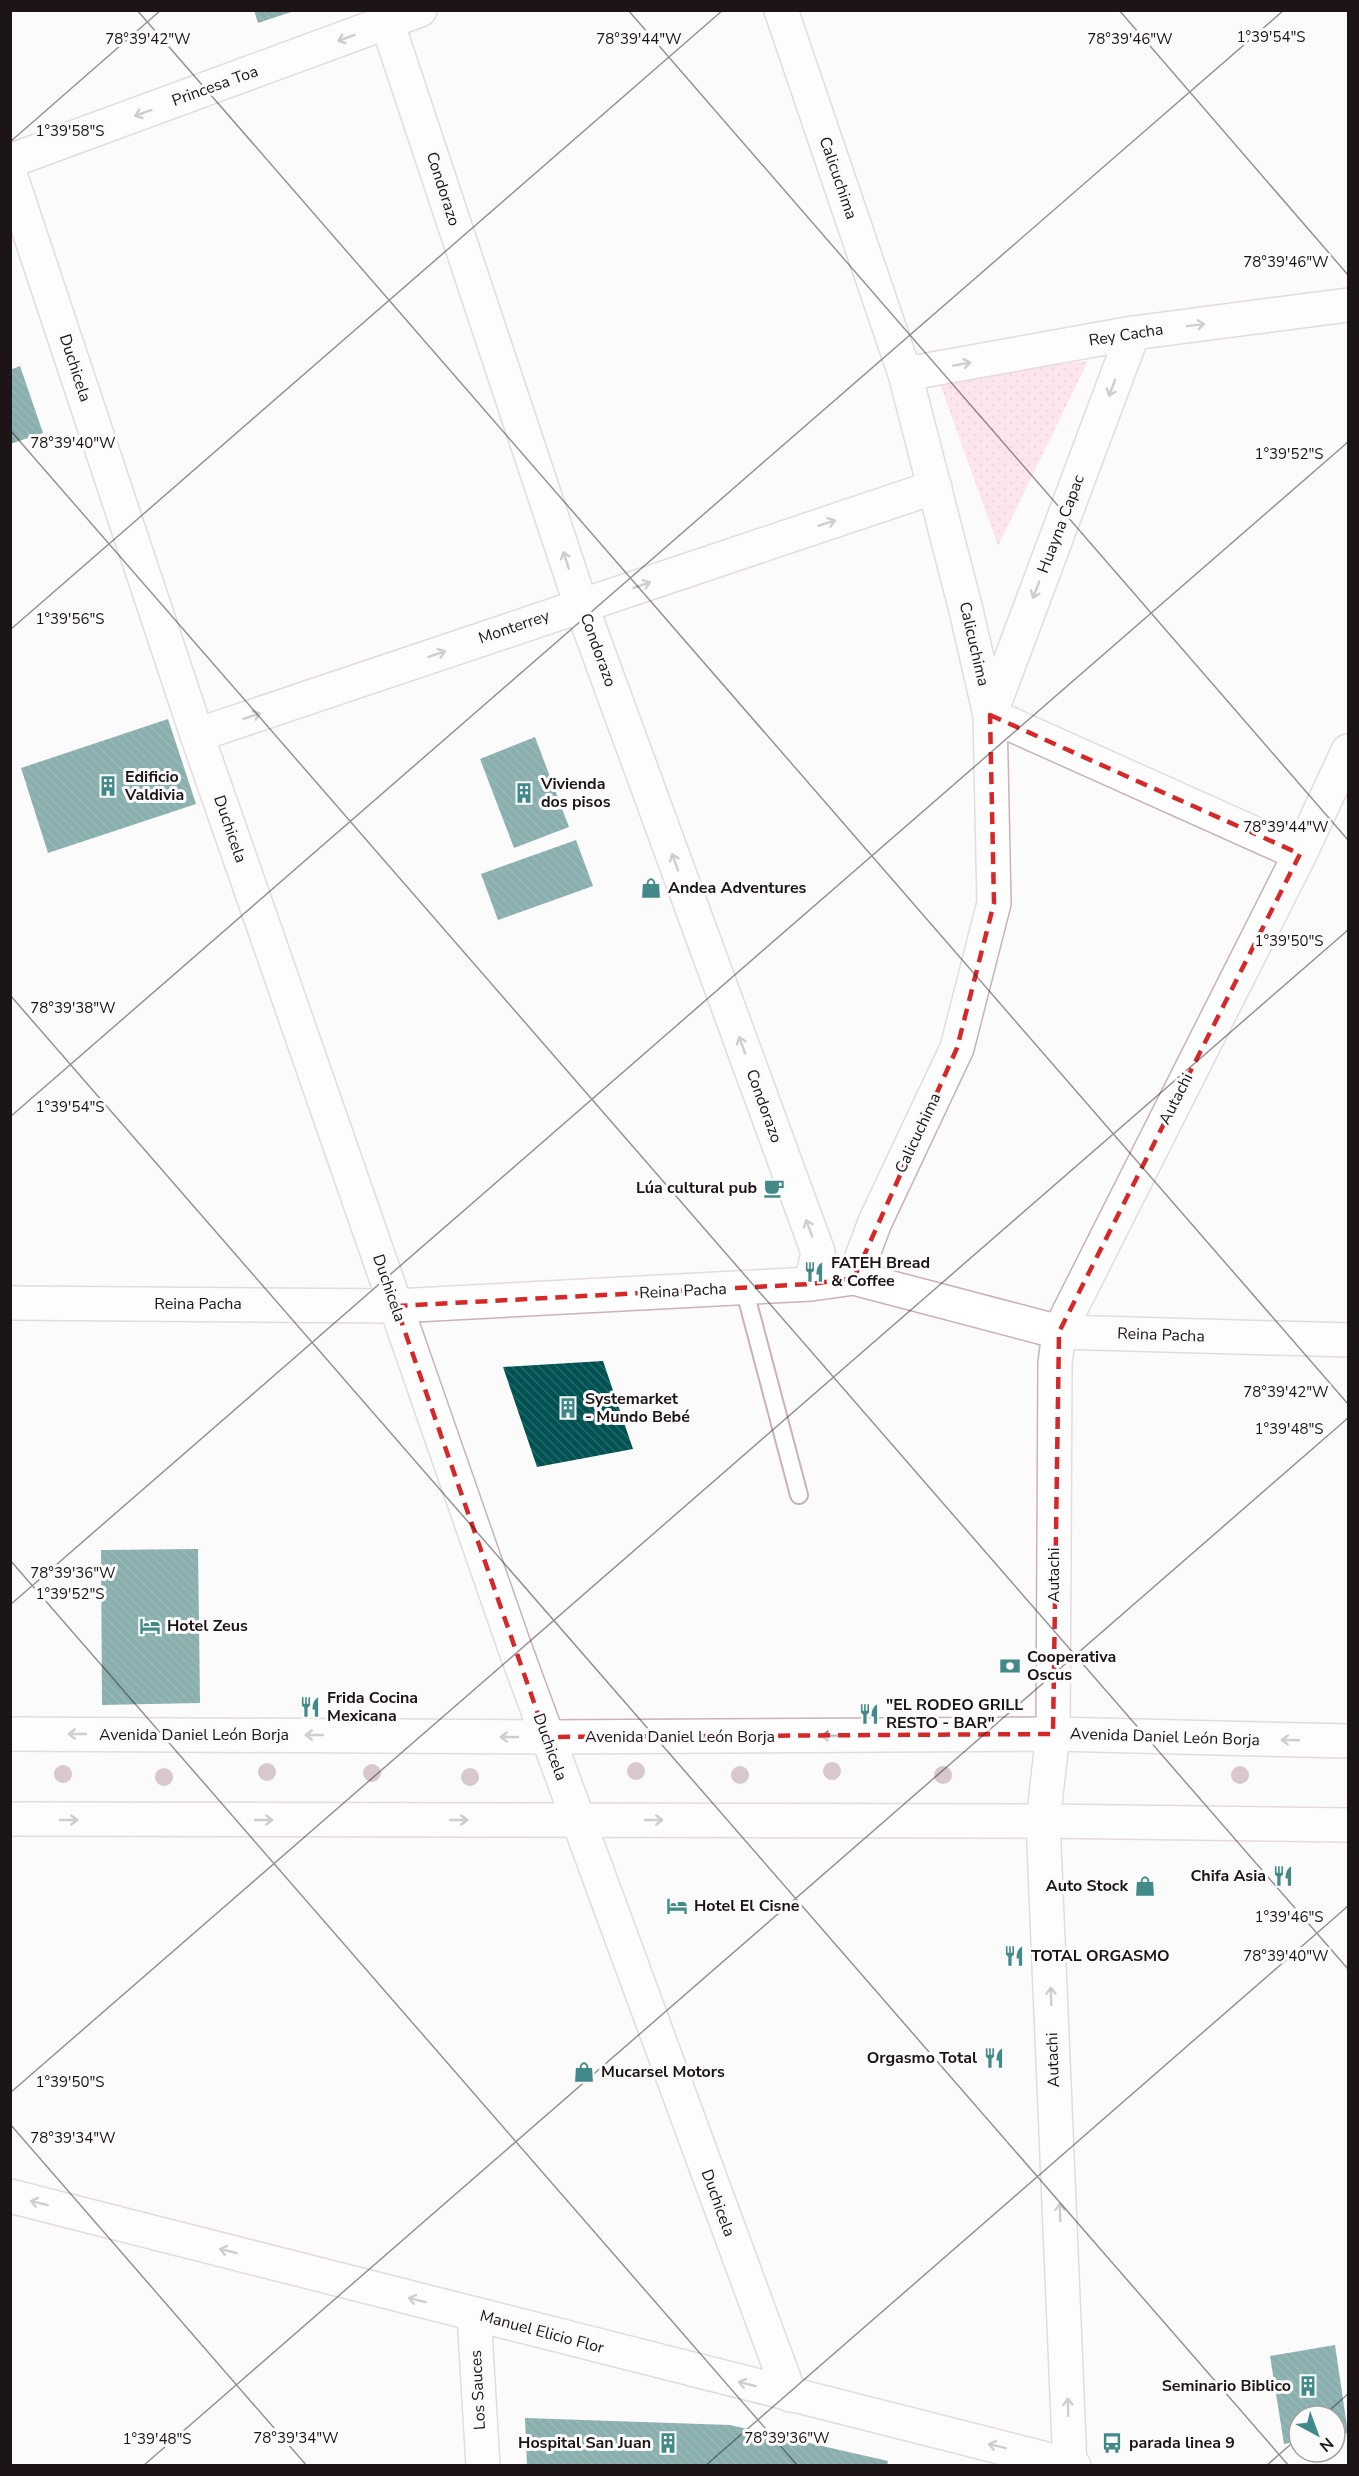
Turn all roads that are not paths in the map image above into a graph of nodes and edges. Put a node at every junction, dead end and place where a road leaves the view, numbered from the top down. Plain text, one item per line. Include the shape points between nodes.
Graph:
1 (420, 10) edge
2 (781, 10) edge
3 (385, 17) edge
4 (10, 161) edge
5 (10, 174) edge
6 (1348, 305) edge
7 (1133, 333) junction
8 (905, 374) junction
9 (935, 487) junction
10 (581, 605) junction
11 (990, 715) junction
12 (197, 735) junction
13 (1348, 751) edge
14 (1300, 854) junction
15 (854, 1278) junction
16 (811, 1284) junction
17 (744, 1288) junction
18 (10, 1303) edge
19 (396, 1306) junction
20 (1059, 1332) junction
21 (1348, 1340) edge
22 (799, 1495) dead end
23 (10, 1734) edge
24 (1053, 1734) junction
25 (546, 1737) junction
26 (1348, 1742) edge
27 (10, 1820) edge
28 (577, 1821) junction
29 (1043, 1821) junction
30 (1348, 1825) edge
31 (10, 2196) edge
32 (474, 2314) junction
33 (790, 2395) junction
34 (1072, 2465) edge
35 (483, 2466) edge

1 - 3 street, Princesa Toa
2 - 8 street, Calicuchima
3 -> 4 street, Princesa Toa
10 -> 3 street, Condorazo
5 - 12 street, Duchicela
7 -> 6 street, Rey Cacha
8 -> 7 street, Rey Cacha
7 -> 11 street, Huayna Capac
8 - 9 street, Calicuchima
10 -> 9 street, Monterrey
9 - 11 street, Calicuchima
12 -> 10 street, Monterrey
16 -> 10 street, Condorazo via 818,1252
11 - 14 street
11 - 15 street, Calicuchima via 994,903 957,1048 875,1222
12 - 19 street, Duchicela
13 - 14 street, Autachi
14 - 20 street, Autachi
15 - 16 street, Reina Pacha
15 - 20 street, Reina Pacha
16 - 17 street, Reina Pacha
17 - 19 street, Reina Pacha
17 - 22 lane
18 - 19 street, Reina Pacha
19 - 25 street, Duchicela
20 - 21 street, Reina Pacha
20 - 24 street, Autachi via 1055,1363
25 -> 23 street, Avenida Daniel León Borja
24 -> 25 street, Avenida Daniel León Borja
26 -> 24 street, Avenida Daniel León Borja
24 - 29 street, Autachi
25 - 28 street, Duchicela
27 -> 28 street
28 -> 29 street
28 - 33 street, Duchicela
29 - 30 street
34 -> 29 street, Autachi
32 -> 31 street, Manuel Elicio Flor
33 -> 32 street, Manuel Elicio Flor
32 - 35 street, Los Sauces
34 -> 33 street, Manuel Elicio Flor

